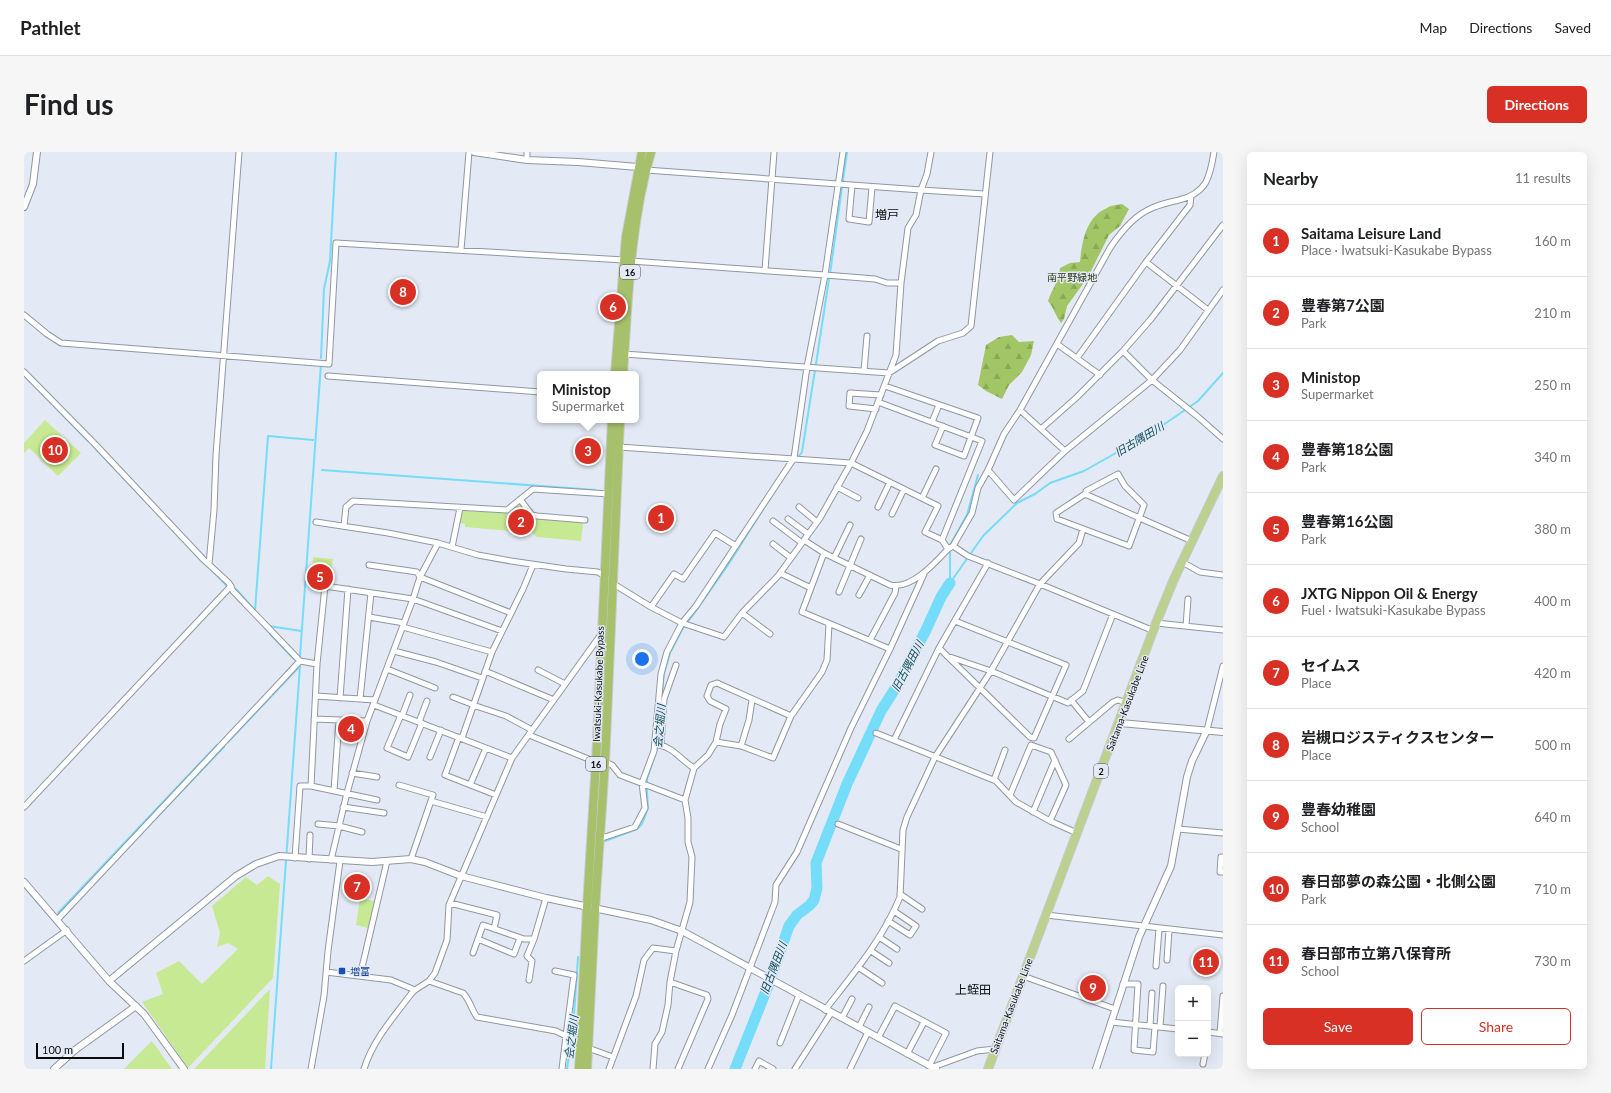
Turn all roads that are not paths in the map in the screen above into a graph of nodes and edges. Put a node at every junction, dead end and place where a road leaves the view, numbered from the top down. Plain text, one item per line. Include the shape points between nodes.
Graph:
1 (37, 152) edge
2 (239, 152) edge
3 (469, 152) edge
4 (474, 152) edge
5 (527, 152) edge
6 (642, 152) edge
7 (651, 152) edge
8 (774, 152) edge
9 (843, 152) edge
10 (931, 152) edge
11 (990, 152) edge
12 (1214, 152) edge
13 (527, 160) junction
14 (642, 168) junction
15 (772, 179) junction
16 (838, 184) junction
17 (852, 186) junction
18 (872, 187) junction
19 (921, 190) junction
20 (985, 194) junction
21 (1191, 196) junction
22 (24, 207) edge
23 (1223, 225) edge
24 (461, 250) junction
25 (628, 261) junction
26 (1146, 262) junction
27 (765, 270) junction
28 (825, 275) junction
29 (901, 283) junction
30 (1176, 285) junction
31 (1223, 290) edge
32 (1208, 310) junction
33 (24, 315) edge
34 (867, 336) dead end
35 (1056, 344) junction
36 (1123, 351) junction
37 (624, 354) junction
38 (224, 355) junction
39 (1077, 358) junction
40 (807, 367) junction
41 (615, 371) edge
42 (623, 371) edge
43 (864, 371) junction
44 (24, 372) edge
45 (890, 373) junction
46 (1100, 375) junction
47 (328, 376) dead end
48 (1152, 380) junction
49 (885, 386) junction
50 (537, 392) edge
51 (881, 395) junction
52 (878, 402) junction
53 (939, 404) junction
54 (876, 409) junction
55 (1020, 410) junction
56 (932, 422) junction
57 (612, 423) edge
58 (620, 423) edge
59 (943, 426) junction
60 (1042, 428) junction
61 (971, 436) junction
62 (1223, 439) edge
63 (619, 447) junction
64 (1065, 451) junction
65 (794, 458) junction
66 (851, 463) junction
67 (936, 469) dead end
68 (988, 470) junction
69 (1223, 476) edge
70 (890, 482) junction
71 (837, 487) junction
72 (904, 489) junction
73 (609, 494) junction
74 (1086, 495) junction
75 (858, 498) dead end
76 (922, 498) junction
77 (522, 502) dead end
78 (878, 506) dead end
79 (799, 507) dead end
80 (460, 508) junction
81 (892, 514) dead end
82 (1140, 518) junction
83 (788, 519) dead end
84 (585, 520) dead end
85 (773, 521) dead end
86 (316, 522) dead end
87 (817, 522) junction
88 (850, 525) dead end
89 (344, 526) junction
90 (1083, 529) junction
91 (808, 534) junction
92 (862, 540) dead end
93 (942, 540) junction
94 (803, 541) junction
95 (1192, 541) junction
96 (438, 543) junction
97 (773, 544) dead end
98 (736, 546) junction
99 (452, 547) junction
100 (950, 548) junction
101 (824, 553) junction
102 (791, 558) junction
103 (834, 558) junction
104 (1182, 562) junction
105 (988, 563) junction
106 (209, 564) junction
107 (369, 565) dead end
108 (533, 565) junction
109 (850, 566) junction
110 (780, 573) junction
111 (924, 574) junction
112 (870, 575) junction
113 (1223, 575) edge
114 (605, 576) junction
115 (420, 577) junction
116 (612, 583) junction
117 (1040, 584) junction
118 (231, 586) junction
119 (896, 586) junction
120 (811, 588) junction
121 (348, 589) junction
122 (839, 592) dead end
123 (371, 593) junction
124 (859, 595) dead end
125 (413, 599) junction
126 (1188, 599) dead end
127 (651, 607) junction
128 (511, 613) junction
129 (742, 613) junction
130 (1112, 614) junction
131 (369, 617) junction
132 (955, 620) junction
133 (682, 623) junction
134 (830, 624) junction
135 (403, 625) junction
136 (1186, 626) junction
137 (1155, 627) junction
138 (1223, 630) edge
139 (502, 631) junction
140 (602, 632) junction
141 (770, 634) dead end
142 (870, 640) junction
143 (1008, 643) junction
144 (939, 648) junction
145 (890, 649) junction
146 (394, 650) junction
147 (492, 652) junction
148 (946, 655) junction
149 (300, 661) junction
150 (317, 664) junction
151 (676, 665) dead end
152 (1223, 666) edge
153 (387, 670) junction
154 (538, 670) dead end
155 (485, 671) junction
156 (991, 671) junction
157 (482, 678) junction
158 (565, 684) junction
159 (435, 688) dead end
160 (979, 688) junction
161 (659, 693) junction
162 (666, 694) junction
163 (410, 695) dead end
164 (316, 696) junction
165 (1053, 696) junction
166 (453, 697) dead end
167 (340, 698) junction
168 (360, 699) junction
169 (554, 700) junction
170 (752, 700) junction
171 (1071, 700) junction
172 (427, 701) dead end
173 (375, 702) junction
174 (1127, 703) junction
175 (474, 705) junction
176 (402, 715) junction
177 (791, 716) junction
178 (314, 719) junction
179 (339, 720) junction
180 (367, 721) junction
181 (421, 722) junction
182 (1089, 722) junction
183 (1120, 723) junction
184 (441, 730) junction
185 (532, 730) junction
186 (1207, 730) junction
187 (1223, 732) edge
188 (876, 733) dead end
189 (529, 735) junction
190 (461, 738) junction
191 (1069, 739) dead end
192 (894, 740) junction
193 (716, 742) junction
194 (655, 744) junction
195 (661, 745) junction
196 (741, 746) junction
197 (486, 748) junction
198 (1005, 750) dead end
199 (430, 756) dead end
200 (935, 757) junction
201 (512, 758) junction
202 (1055, 760) junction
203 (596, 762) junction
204 (605, 762) junction
205 (694, 768) junction
206 (352, 774) junction
207 (377, 777) dead end
208 (994, 780) junction
209 (645, 784) junction
210 (399, 785) dead end
211 (470, 785) junction
212 (311, 786) junction
213 (334, 791) junction
214 (347, 793) junction
215 (496, 795) junction
216 (1010, 795) junction
217 (377, 800) dead end
218 (685, 800) junction
219 (431, 801) junction
220 (24, 807) edge
221 (343, 807) junction
222 (1033, 812) junction
223 (384, 813) dead end
224 (487, 817) junction
225 (1050, 821) junction
226 (318, 824) dead end
227 (838, 824) dead end
228 (339, 826) junction
229 (1178, 829) junction
230 (362, 832) dead end
231 (1077, 833) junction
232 (1223, 833) edge
233 (310, 835) dead end
234 (599, 839) junction
235 (902, 849) junction
236 (1223, 857) edge
237 (295, 858) junction
238 (309, 858) junction
239 (411, 859) junction
240 (331, 860) junction
241 (340, 861) junction
242 (387, 861) junction
243 (1223, 872) edge
244 (461, 876) junction
245 (24, 882) edge
246 (900, 894) junction
247 (546, 898) junction
248 (450, 903) junction
249 (591, 908) junction
250 (922, 909) dead end
251 (894, 911) junction
252 (1046, 915) junction
253 (57, 920) junction
254 (888, 922) junction
255 (1144, 927) junction
256 (494, 929) junction
257 (1159, 929) junction
258 (67, 930) junction
259 (1169, 930) junction
260 (682, 931) junction
261 (1223, 935) edge
262 (880, 937) junction
263 (520, 938) junction
264 (478, 939) junction
265 (534, 939) junction
266 (897, 949) dead end
267 (676, 951) junction
268 (871, 951) junction
269 (473, 953) dead end
270 (1167, 960) dead end
271 (24, 961) edge
272 (889, 963) dead end
273 (1156, 966) dead end
274 (858, 967) junction
275 (749, 969) junction
276 (555, 971) dead end
277 (326, 972) junction
278 (360, 976) junction
279 (1023, 976) junction
280 (529, 980) dead end
281 (109, 981) junction
282 (429, 981) junction
283 (670, 982) junction
284 (882, 983) dead end
285 (1123, 984) junction
286 (1163, 986) dead end
287 (415, 990) junction
288 (1152, 993) dead end
289 (799, 995) junction
290 (1223, 996) edge
291 (852, 999) dead end
292 (136, 1006) junction
293 (869, 1007) dead end
294 (1115, 1009) junction
295 (828, 1012) junction
296 (842, 1018) junction
297 (924, 1022) junction
298 (1110, 1022) junction
299 (1136, 1025) junction
300 (859, 1027) junction
301 (1155, 1027) junction
302 (1175, 1029) edge
303 (868, 1032) junction
304 (1211, 1032) edge
305 (1222, 1033) edge
306 (566, 1036) junction
307 (878, 1038) junction
308 (580, 1043) junction
309 (780, 1043) dead end
310 (588, 1048) junction
311 (995, 1049) junction
312 (907, 1054) junction
313 (613, 1056) junction
314 (1204, 1057) edge
315 (1203, 1064) dead end
316 (933, 1067) edge
317 (54, 1069) edge
318 (184, 1069) edge
319 (311, 1069) edge
320 (365, 1069) edge
321 (562, 1069) edge
322 (579, 1069) edge
323 (587, 1069) edge
324 (609, 1069) edge
325 (653, 1069) edge
326 (678, 1069) edge
327 (708, 1069) edge
328 (755, 1069) edge
329 (773, 1069) edge
330 (795, 1069) edge
331 (850, 1069) edge
332 (988, 1069) edge
333 (1096, 1069) edge

1 - 22 street via 33,184
2 - 38 street
3 - 24 street
4 - 13 street
5 - 13 street
6 - 14 highway, 16
7 - 14 highway, 16
8 - 15 street
9 - 16 street
10 - 19 street
11 - 20 street
12 - 21 street via 1209,179 1200,191
13 - 14 street
14 - 15 street
14 - 25 highway, 16 via 626,237
15 - 16 street
15 - 27 street
16 - 17 street
16 - 28 street
17 - 18 street
17 - 18 street via 849,219 869,222
18 - 19 street
19 - 20 street
19 - 29 street via 916,215 908,228
20 - 45 street via 971,326 963,333 938,341
21 - 26 street via 1190,205
21 - 35 street via 1150,209 1118,235
23 - 30 street
24 - 25 street
24 - 38 street via 336,242 329,364
25 - 27 street
25 - 37 highway, 16
25 - 41 highway, 16
26 - 30 street
26 - 39 street
27 - 28 street
28 - 29 street
28 - 40 street
29 - 45 street via 896,355
30 - 32 street
30 - 36 street
31 - 32 street
32 - 48 street via 1180,350
33 - 38 street via 62,343
34 - 43 street
35 - 39 street
35 - 55 street
36 - 46 street
36 - 48 street
37 - 40 street
37 - 42 highway, 16
38 - 106 street
39 - 46 street
40 - 43 street
40 - 65 street
43 - 45 street
44 - 106 street
45 - 49 street
46 - 60 street
47 - 50 street
48 - 62 street
48 - 64 street
49 - 51 street
49 - 53 street
51 - 52 street
51 - 54 street via 850,393 849,406
52 - 54 street
52 - 56 street
53 - 56 street
53 - 61 street via 978,418
54 - 66 street
55 - 60 street
55 - 68 street via 1004,434
56 - 59 street
57 - 73 highway, Iwatsuki-Kasukabe Bypass / 16
58 - 63 highway, Iwatsuki-Kasukabe Bypass / 16
59 - 61 street
59 - 61 street via 936,445 964,456
60 - 64 street
61 - 93 street via 982,440
63 - 65 street
63 - 116 highway, Iwatsuki-Kasukabe Bypass / 16
64 - 68 street via 1014,500
65 - 66 street
65 - 98 street
66 - 70 street
66 - 71 street
67 - 76 street
68 - 100 street via 978,488 972,513
69 - 95 main road, Saitama-Kasukabe Line / 2
70 - 72 street
70 - 78 street
71 - 75 street
71 - 87 street
72 - 76 street
72 - 81 street
73 - 80 street via 586,495 533,490 507,510
73 - 114 highway, Iwatsuki-Kasukabe Bypass / 16
74 - 82 street
74 - 82 street via 1086,491 1118,474 1125,486 1144,505
74 - 90 street via 1056,513 1057,519
76 - 93 street via 938,506 925,532
77 - 84 street via 532,515
79 - 87 street
80 - 89 street via 353,501 346,507
80 - 99 street
82 - 90 street via 1129,546
82 - 95 street
83 - 91 street
85 - 94 street
86 - 89 street
87 - 91 street
88 - 103 street
89 - 96 street
90 - 117 street via 1079,543
91 - 94 street
92 - 109 street
93 - 100 street
94 - 101 street
94 - 102 street
95 - 104 main road, Saitama-Kasukabe Line / 2
96 - 99 street
96 - 115 street
97 - 102 street
98 - 127 street via 715,533 683,579 674,574
98 - 133 street
99 - 108 street via 478,555
100 - 105 street
100 - 111 street
101 - 103 street
101 - 120 street
102 - 110 street
103 - 109 street
104 - 113 street via 1200,572
104 - 137 main road, Saitama-Kasukabe Line / 2
105 - 117 street
105 - 132 street
106 - 118 street
107 - 115 street via 417,572
108 - 114 street via 598,572
108 - 128 street
109 - 112 street
109 - 122 street
110 - 120 street
110 - 129 street
111 - 119 street
111 - 145 street
112 - 119 street
112 - 124 street
114 - 116 street
114 - 140 highway, Iwatsuki-Kasukabe Bypass / 16
115 - 125 street
115 - 128 street
116 - 127 street
116 - 204 highway, Iwatsuki-Kasukabe Bypass / 16
117 - 130 street
117 - 143 street
118 - 149 street
118 - 220 street
119 - 142 street via 895,593
120 - 134 street via 802,612
121 - 123 street
121 - 150 street via 325,586
121 - 167 street
123 - 125 street
123 - 131 street
125 - 135 street
125 - 139 street
126 - 136 street
127 - 133 street
128 - 139 street
129 - 133 street via 724,637
129 - 141 street
130 - 137 street
130 - 171 street via 1083,690
131 - 135 street
131 - 168 street
132 - 143 street
132 - 144 street
133 - 161 street via 667,652
134 - 142 street
134 - 177 street via 822,672
135 - 146 street
135 - 147 street
136 - 137 street
136 - 138 street
137 - 174 main road, Saitama-Kasukabe Line / 2
139 - 147 street
140 - 158 street
140 - 203 highway, Iwatsuki-Kasukabe Bypass / 16
142 - 145 street
143 - 156 street
143 - 165 street via 1066,665
144 - 148 street
144 - 192 street
145 - 275 street via 851,728 798,852 776,885 775,902
146 - 153 street
146 - 157 street
147 - 155 street
148 - 156 street
148 - 160 street
149 - 150 street
149 - 253 street
150 - 164 street
151 - 162 street
152 - 186 street
153 - 159 street
153 - 173 street
154 - 158 street
155 - 157 street
155 - 169 street
156 - 160 street
156 - 165 street
157 - 175 street
158 - 169 street
160 - 165 street via 1034,738
160 - 200 street
161 - 162 street
161 - 194 street
162 - 195 street
163 - 176 street
164 - 167 street
164 - 178 street
165 - 171 street via 1068,703
166 - 175 street
167 - 168 street
168 - 173 street
169 - 185 street
170 - 177 street
170 - 193 street via 717,683 711,685 707,696 710,701 726,709
170 - 196 street
171 - 182 street
172 - 181 street
173 - 176 street
173 - 180 street
174 - 182 street via 1118,700 1113,702
174 - 183 main road, Saitama-Kasukabe Line / 2
175 - 185 street via 506,716
175 - 190 street
176 - 181 street
176 - 181 street via 388,748 408,756
177 - 196 street via 772,758
178 - 179 street
178 - 212 street
179 - 180 street
179 - 213 street
180 - 206 street
181 - 184 street
182 - 191 street
183 - 186 street
183 - 231 main road, Saitama-Kasukabe Line / 2
184 - 190 street
184 - 199 street
185 - 189 street
186 - 187 street
186 - 229 street via 1187,777
188 - 192 street
189 - 201 street
189 - 203 street
190 - 197 street
190 - 211 street via 445,775
192 - 200 street
193 - 196 street
193 - 205 street via 708,755
194 - 195 street
194 - 209 street
195 - 205 street
197 - 201 street
197 - 211 street
198 - 208 street
200 - 208 street
200 - 235 street via 907,817
201 - 215 street
202 - 216 street via 1051,752 1030,745
202 - 222 street
202 - 225 street via 1066,785
203 - 249 highway, Iwatsuki-Kasukabe Bypass / 16
204 - 209 street via 612,765 620,775
204 - 234 highway, Iwatsuki-Kasukabe Bypass / 16
205 - 218 street
206 - 207 street
206 - 214 street
208 - 216 street
209 - 218 street
209 - 234 street via 645,808 635,827
210 - 219 street via 433,795
211 - 215 street
212 - 213 street
212 - 237 street via 300,786
213 - 214 street
214 - 217 street
214 - 221 street
215 - 224 street
216 - 222 street via 1016,802
218 - 260 street via 692,874 690,902
219 - 224 street
219 - 239 street
221 - 223 street
221 - 228 street
222 - 225 street
224 - 244 street
225 - 231 street
226 - 228 street
227 - 235 street
228 - 230 street
228 - 240 street
229 - 232 street
229 - 255 street via 1171,866
231 - 252 main road, Saitama-Kasukabe Line / 2
233 - 238 street
234 - 249 highway, Iwatsuki-Kasukabe Bypass / 16
235 - 246 street
236 - 243 street via 1220,872
237 - 238 street
237 - 281 street via 279,856 246,869
238 - 240 street
239 - 242 street
239 - 244 street
240 - 241 street
241 - 242 street
241 - 277 street
242 - 278 street
244 - 247 street
244 - 248 street
245 - 253 street
246 - 250 street
246 - 251 street
247 - 249 street
247 - 265 street
248 - 256 street via 497,915
248 - 282 street via 447,940 435,973
249 - 260 street via 651,920
249 - 308 highway, Iwatsuki-Kasukabe Bypass / 16
249 - 310 highway, Iwatsuki-Kasukabe Bypass / 16
251 - 254 street
251 - 254 street via 916,926 910,934
252 - 255 street
252 - 279 main road, Saitama-Kasukabe Line / 2
253 - 258 street
254 - 262 street
255 - 257 street
255 - 285 street
256 - 263 street
256 - 264 street via 483,926
257 - 259 street
257 - 273 street
258 - 271 street
258 - 281 street
259 - 261 street
259 - 270 street
260 - 267 street
260 - 275 street
262 - 266 street
262 - 268 street
263 - 264 street via 514,954
263 - 265 street
264 - 269 street
265 - 280 street via 527,956 532,961
267 - 283 street
267 - 313 street via 653,948 644,960 636,996
268 - 272 street
268 - 274 street
274 - 284 street
274 - 295 street
275 - 289 street
275 - 327 street via 732,1016
276 - 306 street via 574,975
277 - 278 street
277 - 319 street
278 - 287 street via 391,980
279 - 294 street
279 - 311 main road, Saitama-Kasukabe Line / 2
281 - 292 street
282 - 287 street
282 - 306 street via 462,993 467,997 477,1017 556,1031
283 - 325 street via 662,1032 655,1044
283 - 326 street via 707,995 708,999
285 - 294 street
285 - 299 street via 1138,984
286 - 301 street
287 - 320 street via 373,1046
288 - 301 street
289 - 295 street
289 - 309 street
290 - 305 street
291 - 296 street
292 - 317 street via 75,1050
292 - 318 street
293 - 300 street
294 - 298 street
295 - 296 street
295 - 330 street
296 - 300 street
297 - 307 street via 895,1006
297 - 312 street
297 - 316 street via 946,1033
298 - 299 street
298 - 333 street
299 - 301 street
299 - 301 street via 1134,1050 1153,1052
300 - 303 street
301 - 302 street
303 - 307 street
303 - 331 street
304 - 305 street
306 - 308 street
306 - 321 street
307 - 312 street
308 - 322 highway, Iwatsuki-Kasukabe Bypass / 16
310 - 313 street
310 - 323 highway, Iwatsuki-Kasukabe Bypass / 16
311 - 316 street via 976,1051
311 - 332 main road, Saitama-Kasukabe Line / 2
312 - 316 street
313 - 324 street
314 - 315 street
328 - 329 street via 759,1061

